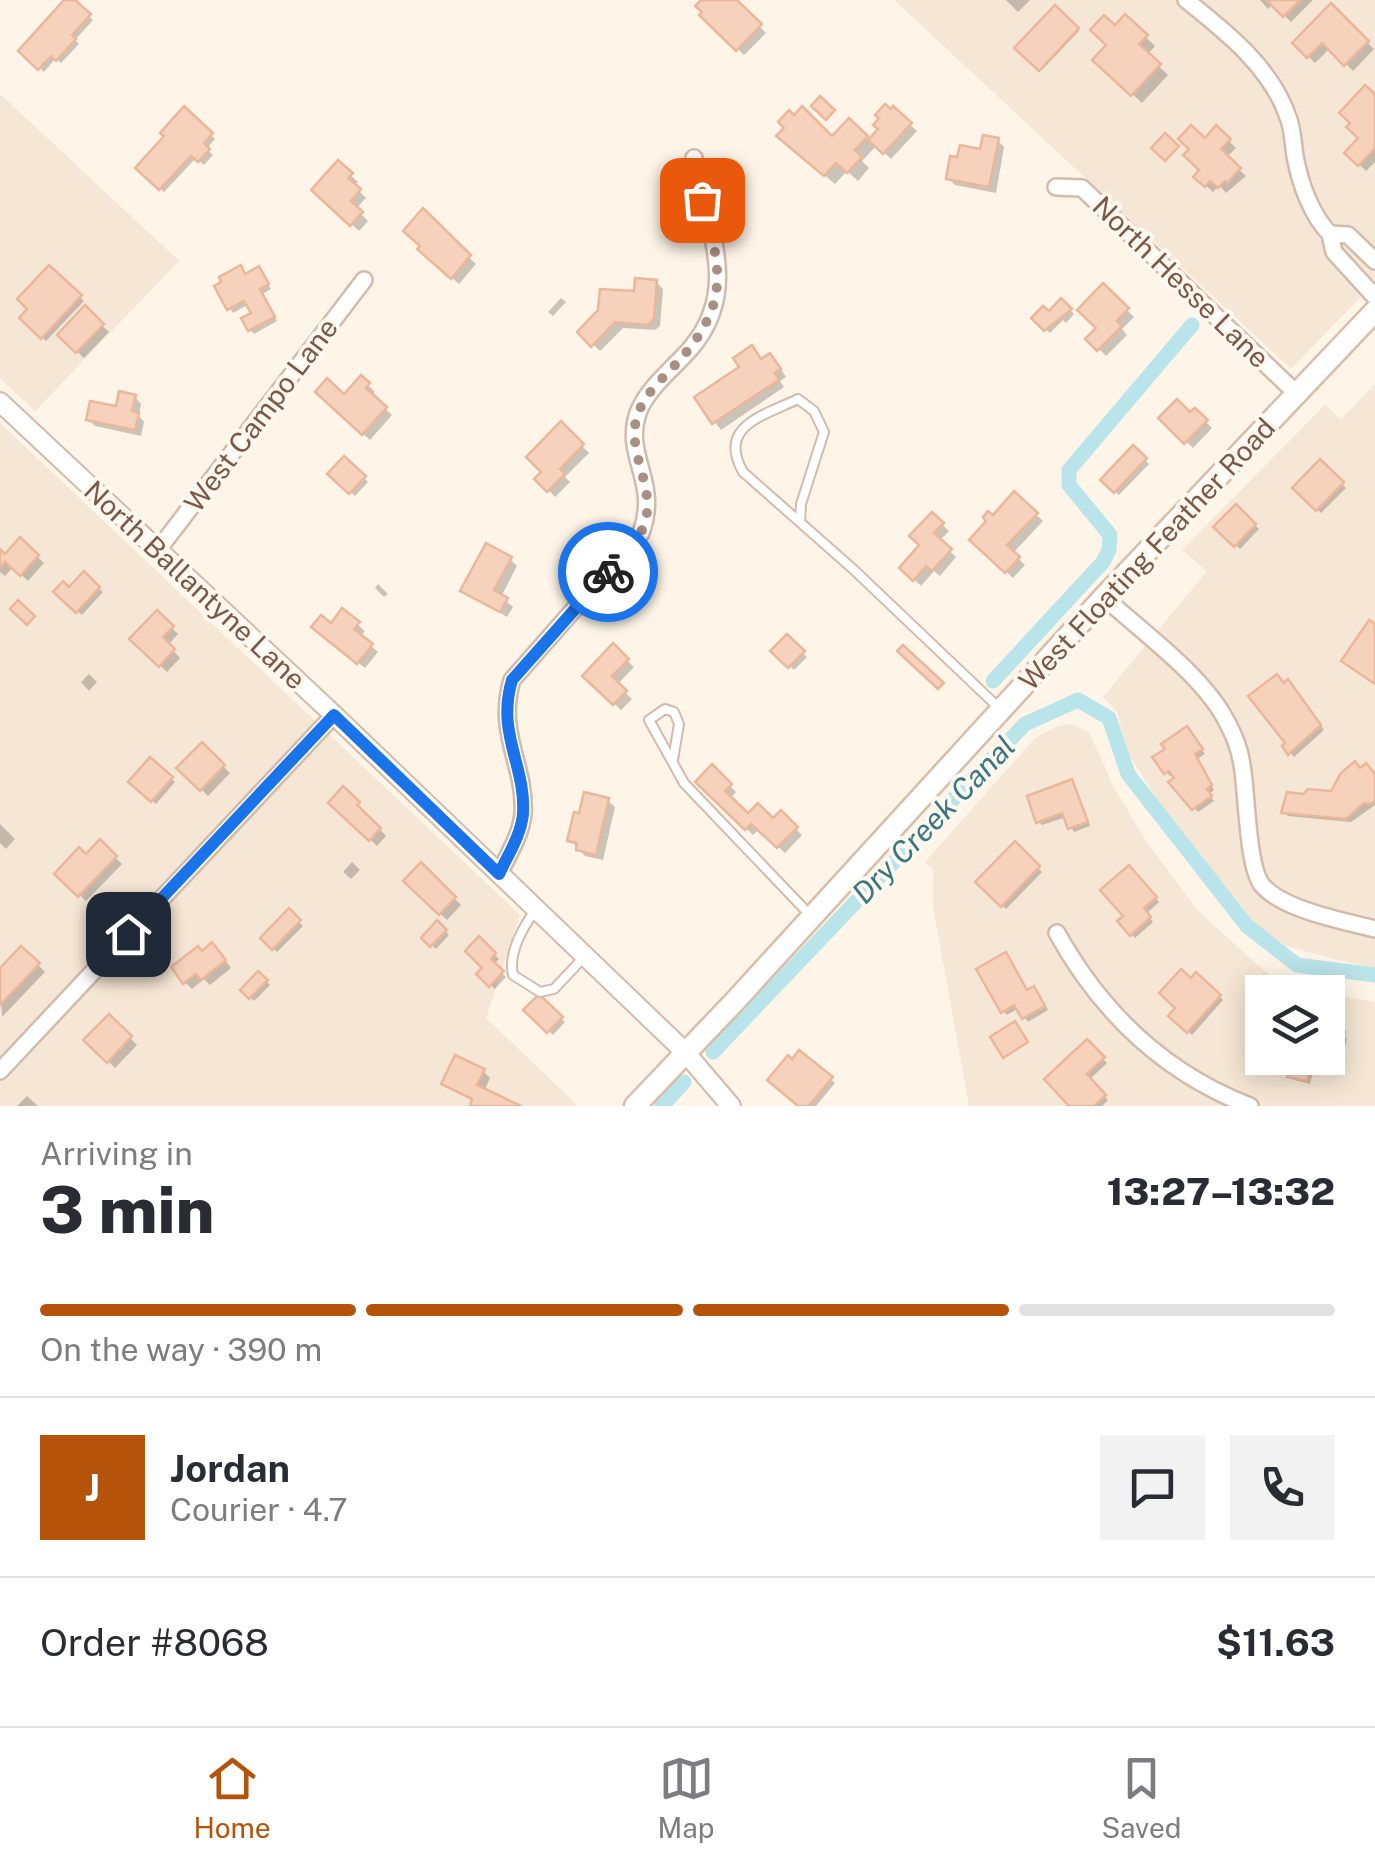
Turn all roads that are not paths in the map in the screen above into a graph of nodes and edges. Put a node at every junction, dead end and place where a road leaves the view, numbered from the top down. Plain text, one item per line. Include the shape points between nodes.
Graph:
1 (1186, 0) edge
2 (694, 158) dead end
3 (1056, 187) dead end
4 (1330, 234) junction
5 (1375, 260) edge
6 (364, 280) dead end
7 (1375, 297) edge
8 (1375, 311) edge
9 (1298, 394) junction
10 (0, 402) edge
11 (800, 522) junction
12 (158, 550) junction
13 (1104, 597) junction
14 (1002, 710) junction
15 (334, 715) junction
16 (673, 760) junction
17 (499, 874) junction
18 (536, 909) junction
19 (812, 917) junction
20 (1375, 930) edge
21 (1057, 932) dead end
22 (585, 956) junction
23 (685, 1052) junction
24 (0, 1071) edge
25 (634, 1106) edge
26 (731, 1106) edge
27 (1250, 1106) edge

1 - 4 street via 1262,70 1288,118 1317,220
2 - 17 street via 720,274 713,313 638,412 636,454 648,494 641,533 512,680 506,726 523,816
3 - 9 street, North Hesse Lane via 1082,188
4 - 5 street via 1348,235
4 - 7 street via 1334,252
6 - 12 street, West Campo Lane
8 - 9 main road, West Floating Feather Road
9 - 13 main road, West Floating Feather Road
10 - 12 street, North Ballantyne Lane
11 - 11 lane via 744,472 733,445 750,422 798,398 814,410 824,432
11 - 14 lane
12 - 15 street, North Ballantyne Lane
13 - 14 main road, West Floating Feather Road
13 - 20 street via 1193,678 1225,718 1242,762 1261,884 1304,909
14 - 19 main road, West Floating Feather Road
15 - 17 street, North Ballantyne Lane
15 - 24 street
16 - 16 lane via 649,720 664,709 679,724
16 - 19 lane via 684,783
17 - 18 street, North Ballantyne Lane
18 - 22 street, North Ballantyne Lane
18 - 22 lane via 515,949 513,975 540,992 554,989
19 - 23 main road, West Floating Feather Road
21 - 27 street via 1083,976 1132,1033 1209,1088
22 - 23 street, North Ballantyne Lane
23 - 25 main road, West Floating Feather Road
23 - 26 street, North Ballantyne Lane

